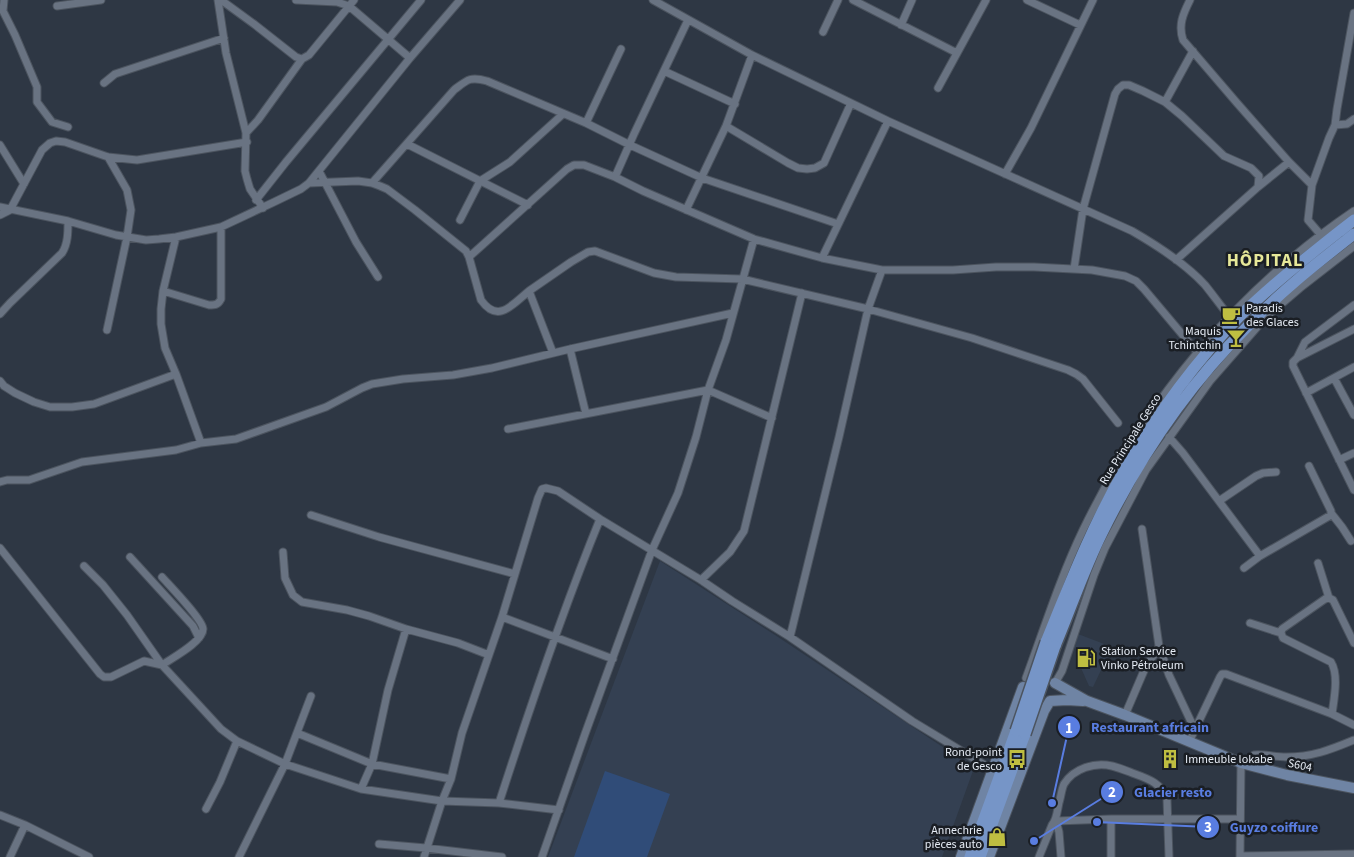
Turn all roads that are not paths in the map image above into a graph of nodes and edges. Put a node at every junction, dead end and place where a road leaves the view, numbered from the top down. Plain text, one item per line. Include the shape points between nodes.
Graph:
1 (4, 0) edge
2 (101, 0) edge
3 (220, 0) edge
4 (296, 0) edge
5 (421, 0) edge
6 (460, 0) edge
7 (653, 0) edge
8 (838, 0) edge
9 (853, 0) edge
10 (912, 0) edge
11 (986, 0) edge
12 (1026, 0) edge
13 (1093, 0) edge
14 (1190, 0) edge
15 (352, 3) edge
16 (57, 6) dead end
17 (1354, 14) edge
18 (688, 20) junction
19 (901, 25) junction
20 (1080, 25) junction
21 (823, 32) dead end
22 (224, 38) junction
23 (389, 40) junction
24 (622, 49) dead end
25 (1193, 51) junction
26 (957, 53) junction
27 (752, 55) junction
28 (410, 58) junction
29 (302, 59) junction
30 (664, 72) junction
31 (104, 83) dead end
32 (938, 88) dead end
33 (1164, 102) junction
34 (851, 103) junction
35 (735, 104) junction
36 (564, 114) junction
37 (1354, 119) edge
38 (888, 121) junction
39 (586, 123) junction
40 (1335, 125) junction
41 (726, 126) junction
42 (68, 127) dead end
43 (246, 133) junction
44 (247, 142) junction
45 (407, 144) junction
46 (0, 145) edge
47 (630, 145) junction
48 (108, 157) junction
49 (1289, 162) junction
50 (319, 171) junction
51 (1005, 174) junction
52 (616, 177) junction
53 (702, 178) junction
54 (480, 181) junction
55 (326, 182) junction
56 (309, 183) junction
57 (372, 183) junction
58 (24, 184) junction
59 (1312, 185) junction
60 (1258, 187) junction
61 (256, 200) junction
62 (528, 205) junction
63 (0, 207) edge
64 (262, 208) junction
65 (1083, 209) junction
66 (10, 210) junction
67 (686, 210) junction
68 (1354, 211) edge
69 (0, 216) edge
70 (460, 220) dead end
71 (1354, 220) edge
72 (68, 221) junction
73 (838, 224) junction
74 (221, 227) junction
75 (1320, 234) junction
76 (1354, 234) edge
77 (127, 237) junction
78 (176, 237) junction
79 (754, 239) junction
80 (1354, 246) edge
81 (469, 257) junction
82 (822, 258) junction
83 (1176, 260) junction
84 (1074, 269) junction
85 (882, 270) junction
86 (378, 277) dead end
87 (742, 279) junction
88 (529, 291) junction
89 (163, 292) junction
90 (802, 293) junction
91 (1354, 305) edge
92 (868, 309) junction
93 (733, 313) junction
94 (0, 314) edge
95 (1229, 316) junction
96 (1354, 329) edge
97 (108, 330) dead end
98 (570, 349) junction
99 (1197, 352) junction
100 (553, 353) junction
101 (1297, 358) junction
102 (1354, 367) edge
103 (176, 374) junction
104 (1334, 378) junction
105 (0, 381) edge
106 (708, 390) junction
107 (1306, 393) junction
108 (586, 414) junction
109 (1354, 415) edge
110 (772, 418) junction
111 (1118, 423) dead end
112 (508, 429) dead end
113 (1169, 438) junction
114 (201, 442) junction
115 (1354, 453) edge
116 (1339, 460) junction
117 (1309, 466) dead end
118 (1276, 472) dead end
119 (0, 482) edge
120 (1354, 490) edge
121 (1219, 501) junction
122 (1331, 513) junction
123 (311, 515) dead end
124 (600, 519) junction
125 (1142, 529) dead end
126 (1351, 541) dead end
127 (0, 548) edge
128 (652, 550) junction
129 (282, 552) dead end
130 (1260, 556) junction
131 (130, 557) dead end
132 (1318, 563) dead end
133 (84, 566) dead end
134 (1244, 568) dead end
135 (515, 574) junction
136 (162, 577) dead end
137 (701, 580) junction
138 (1330, 598) junction
139 (502, 617) junction
140 (1250, 623) dead end
141 (406, 629) junction
142 (1281, 634) junction
143 (790, 637) junction
144 (199, 638) junction
145 (555, 638) junction
146 (1354, 643) edge
147 (1051, 644) junction
148 (1158, 646) junction
149 (489, 656) junction
150 (613, 659) junction
151 (162, 664) junction
152 (1025, 682) junction
153 (1055, 683) junction
154 (311, 696) dead end
155 (1050, 701) junction
156 (1086, 701) junction
157 (1332, 714) junction
158 (1125, 715) junction
159 (1354, 726) edge
160 (1195, 730) junction
161 (297, 733) junction
162 (1354, 740) edge
163 (236, 741) junction
164 (1189, 742) junction
165 (285, 764) junction
166 (372, 764) junction
167 (1245, 764) junction
168 (993, 770) junction
169 (451, 779) junction
170 (1354, 788) edge
171 (361, 789) junction
172 (442, 801) junction
173 (499, 803) junction
174 (206, 809) dead end
175 (559, 810) junction
176 (0, 815) edge
177 (989, 819) junction
178 (1111, 819) junction
179 (1240, 819) junction
180 (1168, 820) junction
181 (1056, 821) junction
182 (25, 825) junction
183 (379, 844) dead end
184 (426, 848) junction
185 (1354, 854) edge
186 (1302, 856) edge
187 (10, 857) edge
188 (89, 857) edge
189 (240, 857) edge
190 (424, 857) edge
191 (502, 857) edge
192 (542, 857) edge
193 (961, 857) edge
194 (970, 857) edge
195 (980, 857) edge
196 (989, 857) edge
197 (1039, 857) edge
198 (1061, 857) edge
199 (1111, 857) edge
200 (1169, 857) edge
201 (1240, 857) edge

1 - 42 street via 3,11 37,87 37,102 52,122
2 - 16 street
3 - 22 street
3 - 29 street
4 - 15 street
5 - 23 street
6 - 28 street
7 - 18 street
8 - 21 street
9 - 19 street
10 - 19 street
11 - 26 street
12 - 20 street
13 - 20 street
14 - 25 street via 1180,28 1183,40
15 - 23 street
15 - 29 street via 309,55
17 - 40 street
18 - 27 street
18 - 30 street
19 - 26 street
20 - 51 street via 1031,128
22 - 31 street via 114,74
22 - 43 street
23 - 28 street
23 - 61 street
24 - 39 street
25 - 33 street
25 - 49 street
26 - 32 street
27 - 34 street
27 - 35 street
28 - 50 street
29 - 43 street
30 - 35 street
30 - 47 street
33 - 60 street via 1224,156 1251,168 1259,176
33 - 65 street via 1129,85 1118,89
34 - 38 street
34 - 41 street via 824,163 815,168 798,168
35 - 41 street
36 - 39 street
36 - 45 street via 487,81 471,78 454,90
36 - 54 street via 510,162
37 - 40 street via 1347,124
38 - 51 street
38 - 73 street
39 - 47 street
40 - 59 street
41 - 53 street
43 - 44 street
44 - 48 street via 143,159
44 - 61 street via 245,171
45 - 54 street
45 - 57 street
46 - 58 street
47 - 52 street
47 - 53 street
48 - 58 street via 56,141 42,150
48 - 77 street via 127,190 131,210
49 - 59 street
49 - 60 street
50 - 55 street
50 - 56 street
51 - 65 street
52 - 62 street via 584,164 574,165
52 - 67 street
53 - 67 street
53 - 73 street
54 - 62 street
54 - 70 street
55 - 56 street
55 - 57 street
55 - 86 street
56 - 64 street
57 - 81 street via 387,189 415,210 466,251
58 - 66 street
59 - 75 street via 1308,220
60 - 83 street
61 - 64 street
62 - 81 street
63 - 66 street
64 - 74 street
65 - 83 street via 1145,238
65 - 84 street
66 - 69 street
66 - 72 street
67 - 79 street
68 - 75 street
71 - 147 main road, Rue Principale Gesco via 1242,315 1178,389 1141,442 1104,508 1083,551
72 - 77 street
72 - 94 street via 65,249
73 - 82 street
74 - 78 street
74 - 89 street via 219,303 209,305
75 - 95 street
76 - 147 main road, Rue Principale Gesco via 1247,326 1186,396 1132,477 1101,534
77 - 78 street via 146,240
77 - 97 street
78 - 89 street
79 - 82 street
79 - 87 street
80 - 113 street via 1266,317 1210,381
81 - 88 street via 481,300 491,311 502,311
82 - 85 street
83 - 95 street via 1204,285
84 - 85 street
84 - 99 street via 1112,273 1136,282
85 - 92 street
87 - 88 street via 664,275 595,251 571,262
87 - 90 street
87 - 93 street
88 - 100 street
89 - 103 street via 161,324 165,348
90 - 92 street
90 - 110 street
91 - 101 street via 1305,342
92 - 111 street via 972,338 1068,370 1083,380
92 - 143 street
93 - 98 street
93 - 106 street
95 - 99 street
96 - 101 street
98 - 100 street
98 - 108 street
99 - 152 street via 1136,434 1103,490 1064,575
100 - 114 street via 474,372 372,384 326,407 236,439
101 - 107 street via 1293,366
102 - 104 street
103 - 105 street via 94,404 72,407 50,407 34,402
103 - 114 street
104 - 107 street
104 - 109 street
106 - 108 street
106 - 110 street
106 - 128 street via 678,493
107 - 116 street
108 - 112 street
110 - 137 street via 744,531 730,552
113 - 121 street
113 - 153 street via 1146,470 1105,548
114 - 119 street via 176,450 82,462 29,480
115 - 116 street
116 - 120 street
117 - 122 street
118 - 121 street via 1258,474
121 - 130 street
122 - 126 street
122 - 130 street
123 - 135 street
124 - 128 street
124 - 135 street via 558,491 542,490
124 - 145 street
125 - 148 street
127 - 151 street via 104,677 111,677 144,661
128 - 137 street
128 - 150 street
129 - 141 street via 285,578 293,595 302,602 347,610
130 - 134 street
131 - 144 street via 193,626
132 - 138 street
133 - 151 street via 127,615
135 - 139 street
136 - 144 street via 201,624 203,630
137 - 143 street
138 - 142 street via 1282,629
138 - 146 street
139 - 145 street
139 - 149 street
140 - 142 street
141 - 149 street via 458,643
141 - 166 street via 388,690
142 - 157 street via 1333,665
143 - 168 street via 912,721
144 - 151 street
145 - 150 street
145 - 173 street
147 - 177 main road, Rue Principale Gesco, bridge
148 - 158 street
148 - 160 street
149 - 169 street via 462,732
150 - 175 street
151 - 163 street via 221,729
152 - 153 street via 1034,672 1044,672
152 - 155 street via 1026,697 1034,704
152 - 168 street
153 - 155 street via 1056,693
153 - 156 street
154 - 161 street
155 - 156 street
155 - 196 street
156 - 158 street, S604
157 - 159 street
157 - 160 street via 1222,674
158 - 164 street, S604
160 - 164 street
161 - 165 street
161 - 166 street
162 - 167 street via 1310,756 1254,755
163 - 165 street
163 - 174 street
164 - 167 street, S604
165 - 171 street
165 - 189 street
166 - 169 street
166 - 171 street
167 - 170 street, S604
167 - 179 street
168 - 193 street
169 - 172 street
171 - 172 street
172 - 173 street
172 - 184 street
173 - 175 street
175 - 192 street
176 - 182 street
177 - 194 main road
177 - 195 main road
178 - 180 street
178 - 181 street
178 - 199 street
179 - 180 street
179 - 201 street
180 - 181 street via 1167,799 1158,784 1111,766 1091,765 1075,772 1064,785
180 - 200 street
181 - 197 street
181 - 198 street
182 - 187 street
182 - 188 street
183 - 184 street
184 - 190 street
184 - 191 street
185 - 186 street
186 - 201 street

